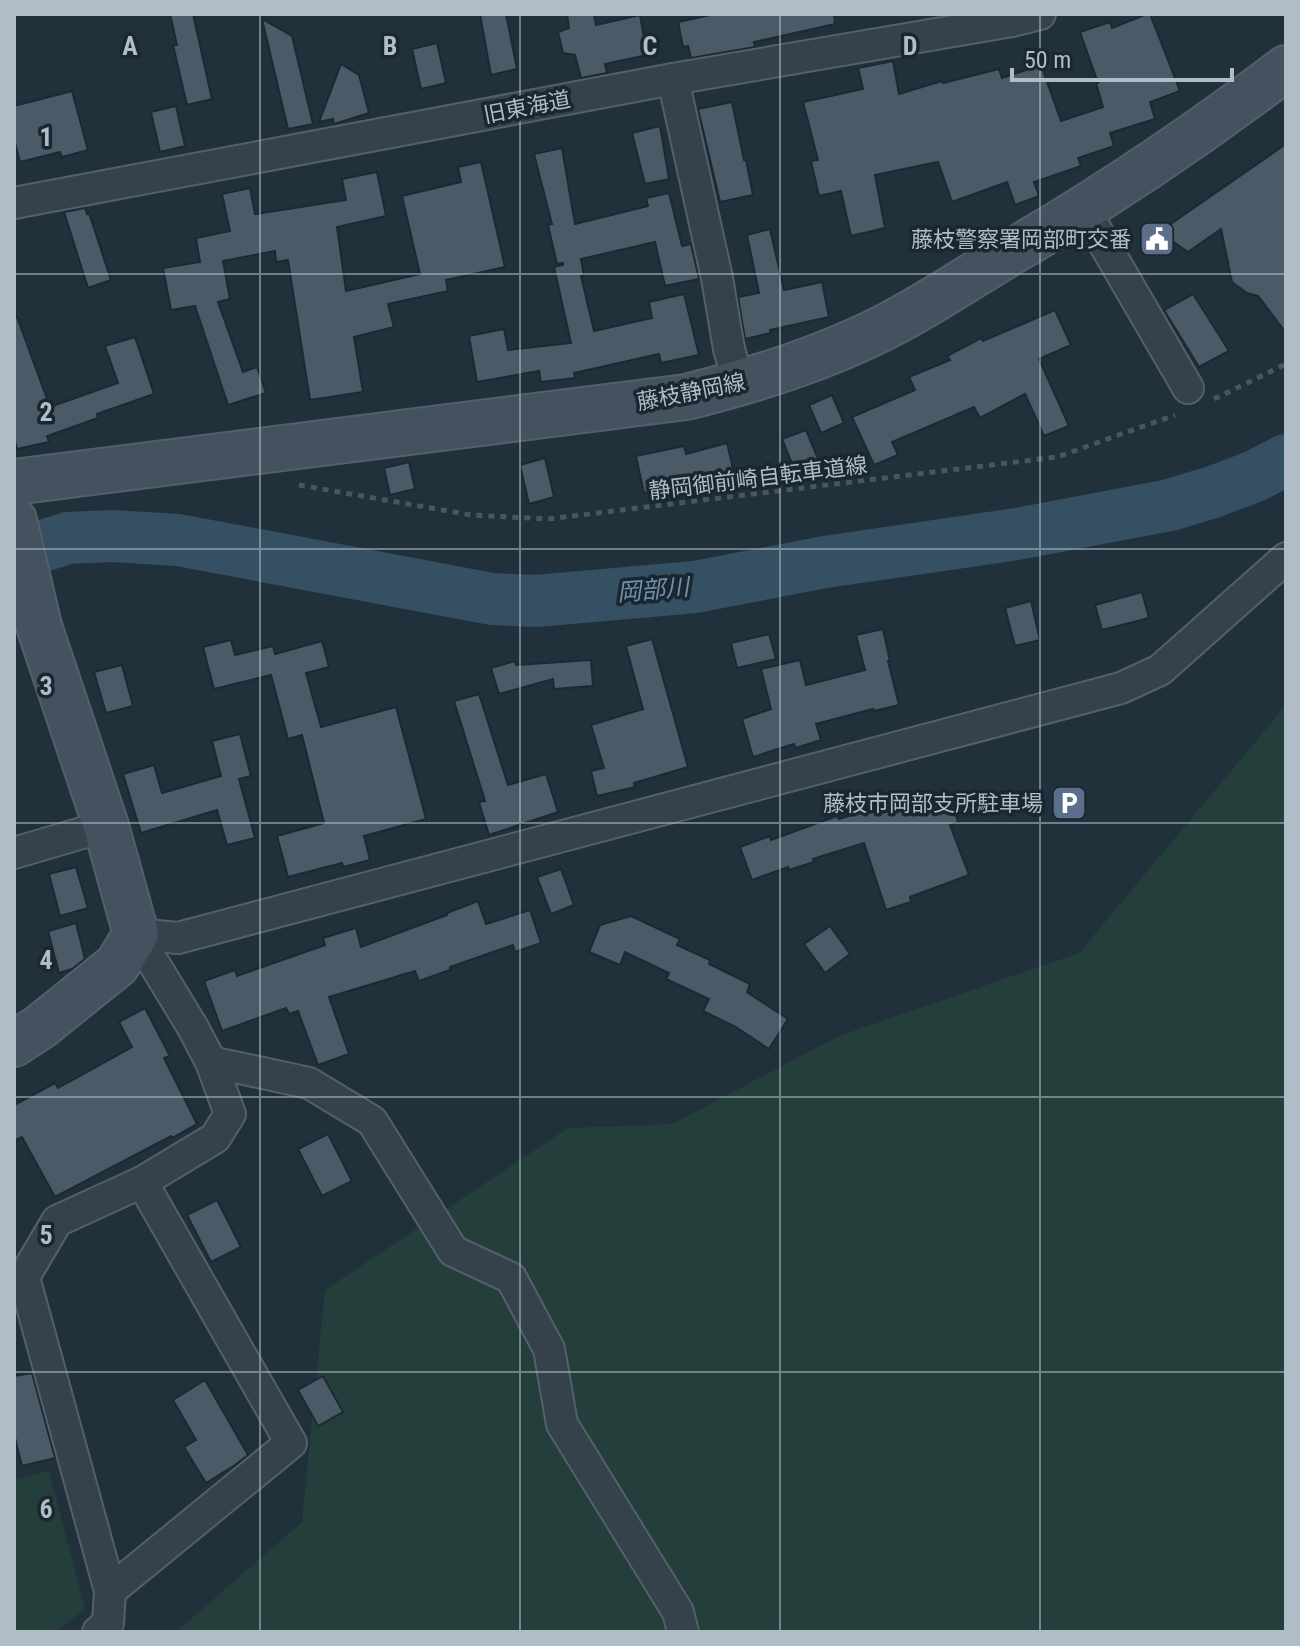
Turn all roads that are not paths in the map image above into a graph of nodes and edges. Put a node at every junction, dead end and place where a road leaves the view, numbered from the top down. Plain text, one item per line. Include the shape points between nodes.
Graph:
1 (1040, 14) edge
2 (1286, 68) edge
3 (673, 79) junction
4 (14, 203) edge
5 (1084, 209) junction
6 (739, 384) junction
7 (1190, 402) road end
8 (14, 482) edge
9 (14, 520) edge
10 (1286, 558) edge
11 (26, 630) edge
12 (106, 826) junction
13 (14, 853) edge
14 (136, 934) junction
15 (14, 1044) edge
16 (211, 1062) junction
17 (142, 1182) junction
18 (110, 1591) junction
19 (98, 1632) edge
20 (683, 1632) edge

1 - 3 street, 旧東海道
2 - 5 main road, 藤枝静岡線
3 - 4 street, 旧東海道
3 - 6 street
5 - 6 main road, 藤枝静岡線 via 886,326 796,366
5 - 7 street
6 - 8 main road, 藤枝静岡線 via 686,397
9 - 11 main road
10 - 14 street via 1160,670 1121,688 178,938
11 - 12 main road
12 - 13 street
12 - 14 main road
14 - 15 main road via 117,965
14 - 16 street
16 - 17 street via 230,1114 215,1138
16 - 20 street via 309,1083 372,1121 453,1251 511,1278 549,1349 562,1424 678,1612
17 - 18 street via 57,1221 24,1277
17 - 18 street via 291,1443
18 - 19 street via 108,1623

